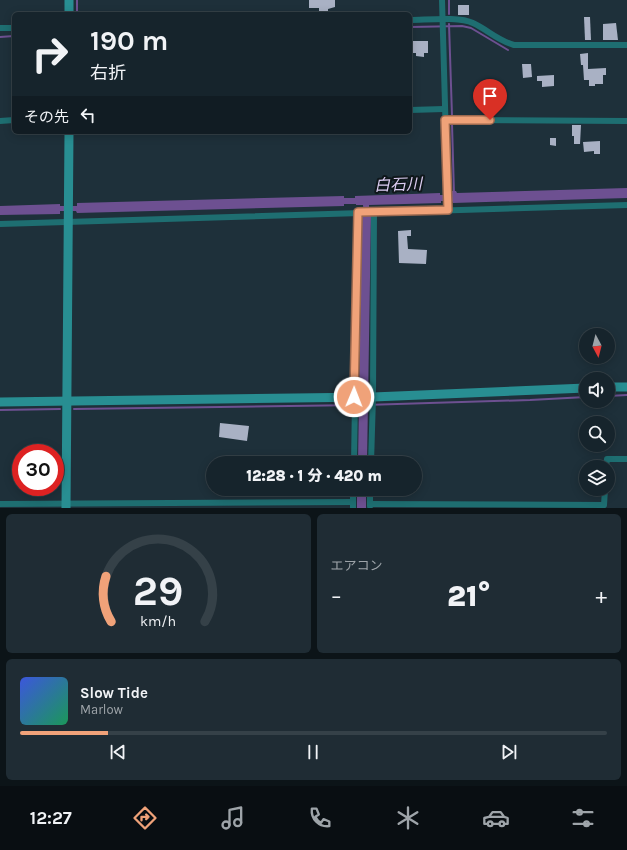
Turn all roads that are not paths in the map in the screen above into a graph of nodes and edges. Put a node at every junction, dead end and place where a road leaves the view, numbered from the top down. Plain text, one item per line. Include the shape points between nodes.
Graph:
1 (69, 0) edge
2 (442, 0) edge
3 (69, 12) edge
4 (412, 20) edge
5 (442, 24) junction
6 (0, 28) edge
7 (12, 28) edge
8 (627, 45) edge
9 (444, 109) junction
10 (412, 110) edge
11 (12, 120) edge
12 (445, 120) junction
13 (0, 121) edge
14 (627, 121) edge
15 (69, 134) edge
16 (627, 205) edge
17 (448, 210) junction
18 (360, 212) junction
19 (372, 212) junction
20 (68, 218) junction
21 (0, 224) edge
22 (615, 387) edge
23 (627, 387) edge
24 (579, 388) edge
25 (67, 401) junction
26 (355, 401) junction
27 (372, 401) junction
28 (0, 402) edge
29 (354, 456) edge
30 (371, 456) edge
31 (627, 459) edge
32 (607, 460) edge
33 (605, 496) edge
34 (0, 504) edge
35 (353, 505) edge
36 (66, 506) edge
37 (370, 506) edge

1 - 3 street
2 - 5 street
4 - 5 street
5 - 8 street via 462,20 472,23 514,46
5 - 9 street
6 - 7 street
9 - 10 street
9 - 12 street
11 - 13 street
12 - 14 street
12 - 17 street
15 - 20 street
16 - 17 street
17 - 19 street
18 - 19 street
18 - 20 street
18 - 26 street
19 - 27 street
20 - 21 street
20 - 25 street
22 - 23 street
24 - 27 street
25 - 26 street
25 - 28 street
25 - 36 street
26 - 27 street
26 - 29 street
27 - 30 street
31 - 32 street
33 - 37 street via 604,505
34 - 36 street
35 - 36 street

